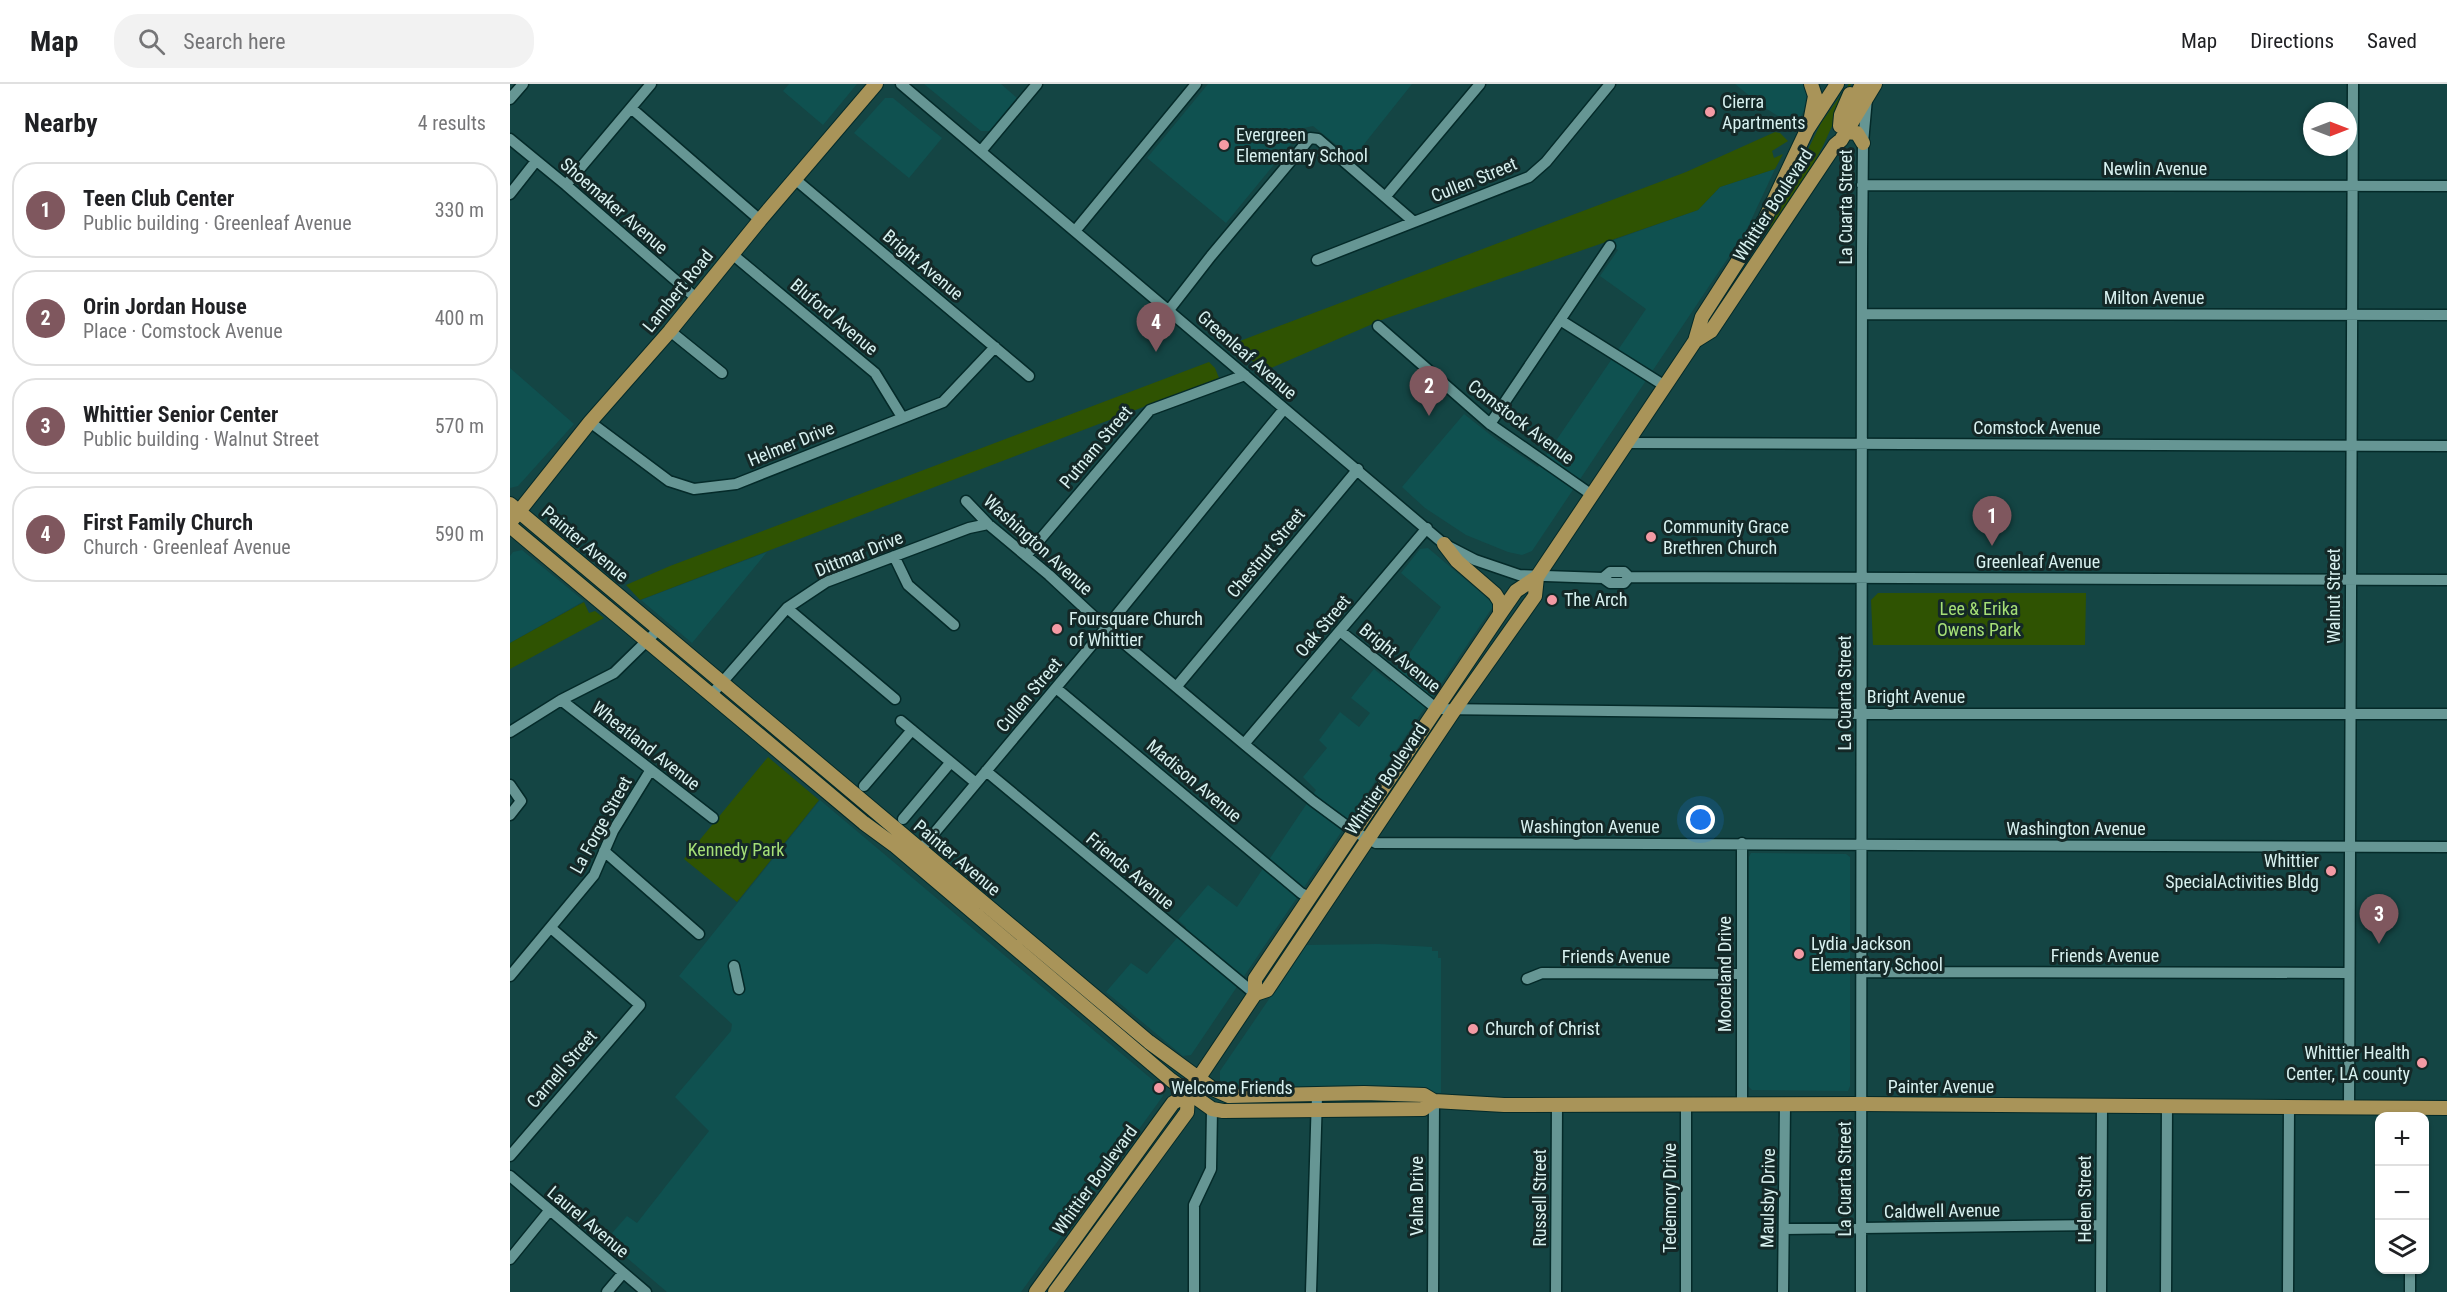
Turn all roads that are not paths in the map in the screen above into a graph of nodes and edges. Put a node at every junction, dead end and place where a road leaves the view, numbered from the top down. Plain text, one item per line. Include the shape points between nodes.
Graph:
1 (523, 84) edge
2 (651, 84) edge
3 (876, 84) edge
4 (901, 84) edge
5 (1037, 84) edge
6 (1196, 84) edge
7 (1480, 84) edge
8 (1610, 84) edge
9 (1811, 84) edge
10 (1837, 84) edge
11 (1855, 84) edge
12 (2353, 84) edge
13 (1868, 88) edge
14 (510, 99) edge
15 (631, 108) junction
16 (1843, 129) junction
17 (1807, 130) junction
18 (510, 139) edge
19 (1863, 142) junction
20 (981, 151) junction
21 (536, 162) junction
22 (796, 180) junction
23 (566, 185) junction
24 (1862, 185) junction
25 (2447, 186) edge
26 (2352, 187) junction
27 (510, 194) edge
28 (1386, 196) junction
29 (760, 220) junction
30 (1414, 222) junction
31 (1075, 231) junction
32 (1610, 246) dead end
33 (732, 254) junction
34 (1317, 260) dead end
35 (696, 298) junction
36 (1169, 310) junction
37 (1862, 314) junction
38 (2351, 314) junction
39 (2447, 315) edge
40 (1560, 320) junction
41 (1378, 326) dead end
42 (670, 331) junction
43 (1695, 341) junction
44 (995, 347) junction
45 (722, 373) dead end
46 (1245, 375) junction
47 (1029, 376) dead end
48 (1665, 386) junction
49 (1284, 409) junction
50 (902, 417) junction
51 (590, 422) junction
52 (1490, 424) junction
53 (1627, 443) junction
54 (1861, 444) junction
55 (2351, 446) junction
56 (2447, 446) edge
57 (1358, 469) junction
58 (1592, 495) junction
59 (966, 501) dead end
60 (512, 516) edge
61 (988, 525) junction
62 (1427, 528) junction
63 (1444, 544) junction
64 (894, 556) junction
65 (1026, 556) junction
66 (1537, 577) junction
67 (1862, 578) junction
68 (2350, 579) junction
69 (2447, 580) edge
70 (787, 608) junction
71 (1500, 614) junction
72 (954, 625) dead end
73 (1106, 628) junction
74 (658, 630) junction
75 (1340, 631) junction
76 (647, 641) junction
77 (1177, 686) junction
78 (716, 688) junction
79 (1056, 688) junction
80 (895, 699) dead end
81 (561, 700) junction
82 (1437, 709) junction
83 (1455, 709) junction
84 (1861, 714) junction
85 (2350, 714) junction
86 (2447, 714) edge
87 (901, 721) dead end
88 (912, 730) junction
89 (510, 732) edge
90 (1244, 744) junction
91 (950, 763) junction
92 (650, 771) junction
93 (986, 771) junction
94 (976, 783) junction
95 (510, 785) edge
96 (864, 786) dead end
97 (510, 814) edge
98 (712, 818) dead end
99 (903, 819) dead end
100 (1354, 832) junction
101 (1368, 839) junction
102 (1742, 843) junction
103 (1861, 845) junction
104 (2350, 846) junction
105 (2447, 847) edge
106 (604, 851) junction
107 (915, 856) junction
108 (945, 889) junction
109 (1311, 898) junction
110 (988, 907) junction
111 (551, 928) junction
112 (699, 934) dead end
113 (734, 966) dead end
114 (1861, 972) junction
115 (2349, 973) junction
116 (1741, 974) junction
117 (510, 976) edge
118 (1527, 979) dead end
119 (739, 989) dead end
120 (1255, 994) junction
121 (1199, 1078) junction
122 (1188, 1094) junction
123 (1317, 1096) junction
124 (1434, 1101) junction
125 (1862, 1104) junction
126 (1557, 1105) junction
127 (1686, 1105) junction
128 (1742, 1105) junction
129 (1785, 1105) junction
130 (2102, 1106) junction
131 (2167, 1107) junction
132 (2289, 1107) junction
133 (2349, 1107) junction
134 (2447, 1108) edge
135 (1212, 1109) junction
136 (1317, 1111) junction
137 (2411, 1112) edge
138 (510, 1156) edge
139 (510, 1176) edge
140 (549, 1212) junction
141 (2101, 1225) junction
142 (1861, 1228) junction
143 (1784, 1229) junction
144 (510, 1259) edge
145 (623, 1273) junction
146 (2410, 1274) edge
147 (607, 1292) edge
148 (646, 1292) edge
149 (1036, 1292) edge
150 (1056, 1292) edge
151 (1194, 1292) edge
152 (1311, 1292) edge
153 (1433, 1292) edge
154 (1556, 1292) edge
155 (1686, 1292) edge
156 (1784, 1292) edge
157 (1861, 1292) edge
158 (2101, 1292) edge
159 (2166, 1292) edge
160 (2288, 1292) edge
161 (2410, 1292) edge

1 - 14 street
2 - 15 street
3 - 22 main road, Lambert Road
4 - 20 street, Greenleaf Avenue
5 - 20 street
6 - 31 street
7 - 28 street
8 - 30 street, Cullen Street via 1529,177
9 - 17 main road via 1815,100
10 - 17 main road, Whittier Boulevard
11 - 16 main road via 1841,115
12 - 26 street, Walnut Street
13 - 16 main road, Whittier Boulevard
13 - 19 street, La Cuarta Street
15 - 23 street
15 - 29 street
16 - 19 main road via 1857,132
16 - 43 main road, Whittier Boulevard via 1712,330
17 - 43 main road, Whittier Boulevard via 1765,219 1702,317
18 - 21 street, Shoemaker Avenue
19 - 24 street, La Cuarta Street
20 - 31 street, Greenleaf Avenue
21 - 23 street, Shoemaker Avenue
21 - 27 street
22 - 29 main road, Lambert Road
22 - 44 street, Bright Avenue
23 - 35 street, Shoemaker Avenue
24 - 26 street, Newlin Avenue
24 - 37 street, La Cuarta Street
25 - 26 street, Newlin Avenue
26 - 38 street, Walnut Street
28 - 30 street
28 - 36 street via 1318,139 1310,138
29 - 33 main road, Lambert Road
30 - 34 street, Cullen Street
31 - 36 street, Greenleaf Avenue
32 - 40 street
33 - 35 main road, Lambert Road
33 - 50 street, Bluford Avenue via 875,373
35 - 42 main road, Lambert Road
36 - 46 street, Greenleaf Avenue
37 - 38 street, Milton Avenue
37 - 54 street, La Cuarta Street
38 - 39 street, Milton Avenue
38 - 55 street, Walnut Street
40 - 48 street
40 - 52 street
41 - 52 street, Comstock Avenue
42 - 45 street
42 - 51 main road, Lambert Road
43 - 48 main road, Whittier Boulevard
44 - 47 street, Bright Avenue
44 - 50 street, Helmer Drive via 943,402
46 - 49 street, Greenleaf Avenue
46 - 65 street, Putnam Street via 1150,410
48 - 53 main road, Whittier Boulevard
49 - 57 street, Greenleaf Avenue
49 - 73 street, Cullen Street
50 - 51 street, Helmer Drive via 736,484 694,489 669,481
51 - 60 main road, Lambert Road
52 - 58 street, Comstock Avenue
53 - 54 street, Comstock Avenue
53 - 58 main road, Whittier Boulevard
54 - 55 street, Comstock Avenue
54 - 67 street, La Cuarta Street
55 - 56 street, Comstock Avenue
55 - 68 street, Walnut Street
57 - 62 street, Greenleaf Avenue
57 - 77 street, Chestnut Street
58 - 66 main road, Whittier Boulevard
59 - 61 street, Washington Avenue
60 - 74 main road, Painter Avenue
60 - 76 main road, Painter Avenue
61 - 64 street, Dittmar Drive via 969,528
61 - 65 street, Washington Avenue
62 - 63 street, Greenleaf Avenue
62 - 75 street, Oak Street
63 - 66 street, Greenleaf Avenue via 1502,570
63 - 71 main road via 1457,561 1495,594
64 - 70 street, Dittmar Drive via 826,582
64 - 72 street via 908,585
65 - 73 street, Washington Avenue
66 - 67 street, Greenleaf Avenue via 1603,578 1610,572 1624,572 1629,577
66 - 71 main road, Whittier Boulevard via 1516,591
66 - 83 main road, Whittier Boulevard via 1535,596
67 - 68 street, Greenleaf Avenue
67 - 84 street, La Cuarta Street
68 - 69 street, Greenleaf Avenue
68 - 85 street, Walnut Street
70 - 78 street, Dittmar Drive
70 - 80 street
71 - 82 main road, Whittier Boulevard
73 - 77 street, Washington Avenue
73 - 79 street, Cullen Street
74 - 76 street
74 - 78 main road, Painter Avenue
75 - 82 street, Bright Avenue
75 - 90 street, Oak Street
76 - 78 main road, Painter Avenue
76 - 81 street via 614,673
77 - 90 street, Washington Avenue
78 - 107 main road, Painter Avenue
79 - 93 street, Cullen Street
79 - 109 street, Madison Avenue
81 - 89 street
81 - 92 street, Wheatland Avenue
82 - 83 street, Bright Avenue
82 - 100 main road, Whittier Boulevard
83 - 84 street, Bright Avenue
83 - 101 main road, Whittier Boulevard
84 - 85 street, Bright Avenue
84 - 103 street, La Cuarta Street
85 - 86 street, Bright Avenue
85 - 104 street, Walnut Street
87 - 88 street
88 - 91 street
88 - 96 street
90 - 100 street, Washington Avenue
91 - 94 street
91 - 99 street
92 - 98 street, Wheatland Avenue
92 - 106 street, La Forge Street
93 - 94 street, Cullen Street
93 - 120 street, Friends Avenue
94 - 107 street, Cullen Street
95 - 97 street via 521,801
100 - 101 street, Washington Avenue
100 - 109 main road, Whittier Boulevard
101 - 102 street, Washington Avenue via 1376,843
101 - 120 main road, Whittier Boulevard via 1267,990
102 - 103 street, Washington Avenue
102 - 116 street, Mooreland Drive
103 - 104 street, Washington Avenue
103 - 114 street, La Cuarta Street
104 - 105 street, Washington Avenue
104 - 115 street, Walnut Street
106 - 111 street, La Forge Street via 594,875
106 - 112 street
107 - 108 main road, Painter Avenue
107 - 110 main road, Painter Avenue
108 - 110 main road via 955,889 978,908
108 - 122 main road, Painter Avenue
109 - 120 main road, Whittier Boulevard via 1255,979
110 - 121 main road, Painter Avenue via 1156,1048
111 - 117 street, La Forge Street
111 - 138 street, Carnell Street via 640,1005
113 - 119 street
114 - 115 street, Friends Avenue
114 - 125 street, La Cuarta Street
115 - 133 street, Walnut Street
116 - 118 street, Friends Avenue via 1542,973
116 - 128 street, Mooreland Drive
120 - 121 main road, Whittier Boulevard
121 - 122 main road, Whittier Boulevard
121 - 123 main road, Painter Avenue via 1228,1096
122 - 135 main road, Painter Avenue
122 - 149 main road, Whittier Boulevard via 1173,1103
122 - 150 main road, Whittier Boulevard via 1187,1112
123 - 124 main road, Painter Avenue via 1424,1095
123 - 136 street
124 - 126 main road, Painter Avenue
124 - 136 main road, Painter Avenue via 1424,1109
124 - 153 street, Valna Drive
125 - 129 main road, Painter Avenue
125 - 130 main road, Painter Avenue
125 - 142 street, La Cuarta Street
126 - 127 main road, Painter Avenue
126 - 154 street, Russell Street
127 - 128 main road, Painter Avenue
127 - 155 street, Tedemory Drive
128 - 129 main road, Painter Avenue
129 - 143 street, Maulsby Drive
130 - 131 main road, Painter Avenue
130 - 141 street, Helen Street
131 - 132 main road, Painter Avenue
131 - 159 street
132 - 133 main road, Painter Avenue
132 - 160 street
133 - 137 main road, Painter Avenue
134 - 137 main road, Painter Avenue
135 - 136 main road, Painter Avenue
135 - 151 street via 1211,1169 1194,1205
136 - 152 street
139 - 140 street, Laurel Avenue
140 - 144 street
140 - 145 street, Laurel Avenue
141 - 142 street, Caldwell Avenue
141 - 158 street, Helen Street
142 - 143 street, Caldwell Avenue
142 - 157 street, La Cuarta Street
143 - 156 street, Maulsby Drive
145 - 147 street
145 - 148 street, Laurel Avenue
146 - 161 street

